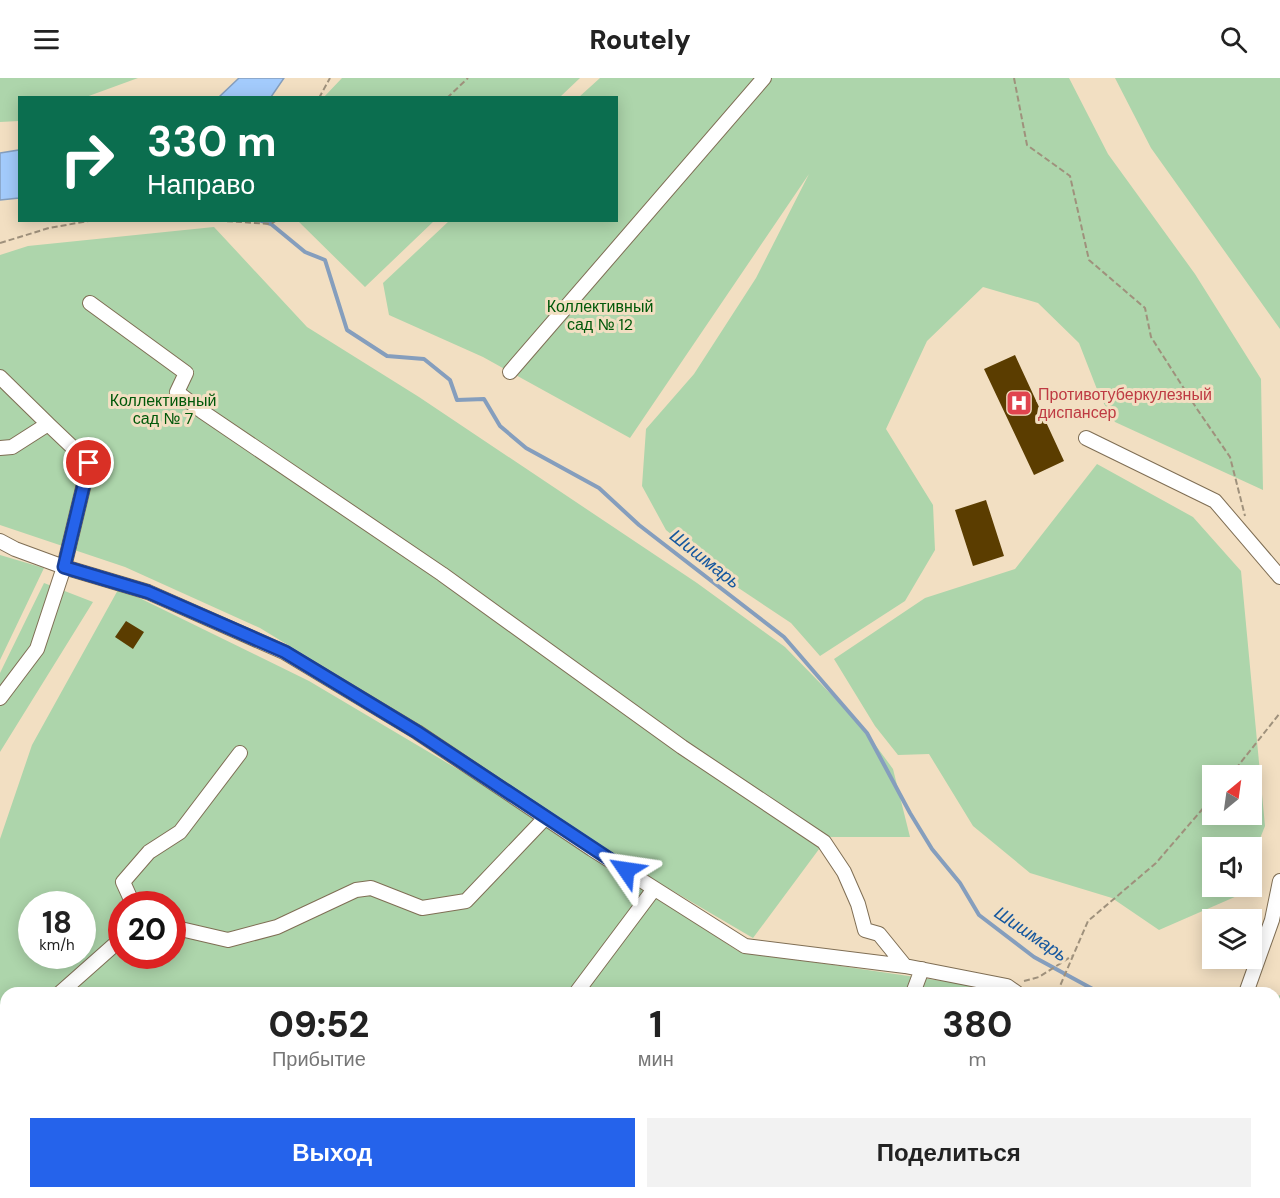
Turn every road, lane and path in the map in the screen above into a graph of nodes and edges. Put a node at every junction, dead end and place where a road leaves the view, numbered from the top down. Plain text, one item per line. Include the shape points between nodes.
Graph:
1 (330, 78) edge
2 (468, 78) edge
3 (764, 78) edge
4 (1014, 78) edge
5 (320, 96) edge
6 (449, 96) edge
7 (83, 222) edge
8 (240, 222) edge
9 (274, 222) edge
10 (0, 243) edge
11 (90, 303) dead end
12 (510, 372) dead end
13 (0, 377) edge
14 (48, 424) junction
15 (1086, 438) dead end
16 (0, 448) edge
17 (1246, 520) dead end
18 (0, 541) edge
19 (64, 567) junction
20 (1280, 577) edge
21 (0, 698) edge
22 (1280, 713) edge
23 (240, 753) dead end
24 (1239, 765) edge
25 (1202, 810) edge
26 (545, 818) junction
27 (1280, 881) edge
28 (654, 889) junction
29 (127, 891) edge
30 (186, 930) edge
31 (108, 950) edge
32 (1073, 955) junction
33 (905, 966) junction
34 (922, 969) junction
35 (67, 987) edge
36 (580, 987) edge
37 (915, 987) edge
38 (1003, 987) edge
39 (1016, 987) edge
40 (1060, 987) edge
41 (1248, 987) edge

1 - 5 path
2 - 6 path
3 - 12 street
4 - 17 path via 1027,145 1070,176 1089,260 1145,308 1152,337 1230,457
7 - 10 path
8 - 9 path
11 - 33 street via 186,374 177,392 442,574 682,747 824,842 844,872 865,930 879,934
13 - 14 street
14 - 16 street via 12,447
14 - 19 street via 89,463
15 - 20 street via 1215,501
18 - 19 street
19 - 21 street via 37,649
19 - 26 street via 148,592 285,652 417,732
22 - 24 path
23 - 29 street via 180,832 150,852 123,882
25 - 32 path via 1156,863 1088,921
26 - 28 street
26 - 30 street via 466,901 422,908 371,888 356,890 277,927 228,940
27 - 41 street via 1272,920
28 - 33 street via 745,946
28 - 36 street
31 - 35 street
32 - 39 path
32 - 40 path
33 - 34 street
34 - 37 street
34 - 38 street

